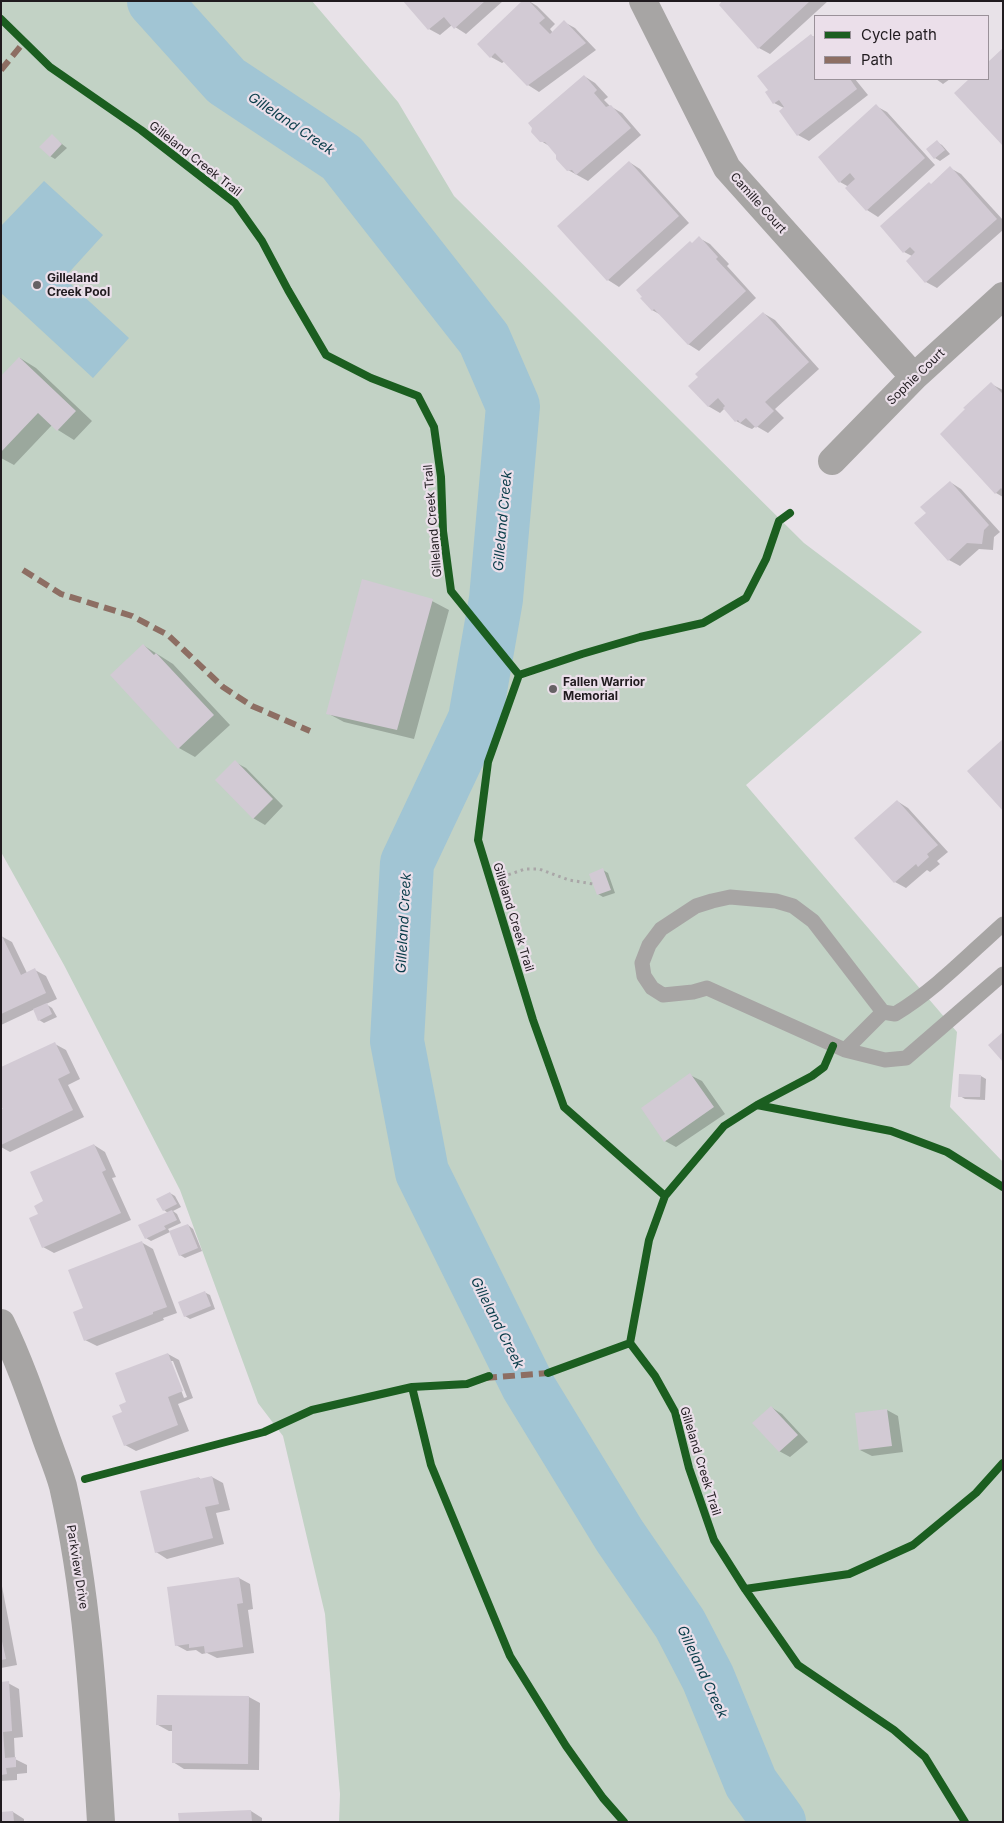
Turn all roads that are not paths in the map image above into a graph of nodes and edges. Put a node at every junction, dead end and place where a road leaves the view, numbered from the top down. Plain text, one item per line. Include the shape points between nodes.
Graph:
1 (643, 1) edge
2 (1003, 296) edge
3 (914, 377) junction
4 (832, 461) dead end
5 (1003, 924) edge
6 (1003, 974) edge
7 (883, 1012) junction
8 (845, 1050) junction
9 (1, 1323) edge
10 (101, 1822) edge

1 - 3 street, Camille Court via 727,168
2 - 3 street, Sophie Court
3 - 4 street, Sophie Court
5 - 7 lane via 914,1003 895,1014
6 - 8 lane via 906,1058 885,1060
7 - 8 lane
7 - 8 lane via 813,921 793,906 776,900 730,897 696,906 661,929 649,945 642,963 644,976 652,988 663,995 707,988
9 - 10 street, Parkview Drive via 27,1384 62,1484 73,1536 86,1622

